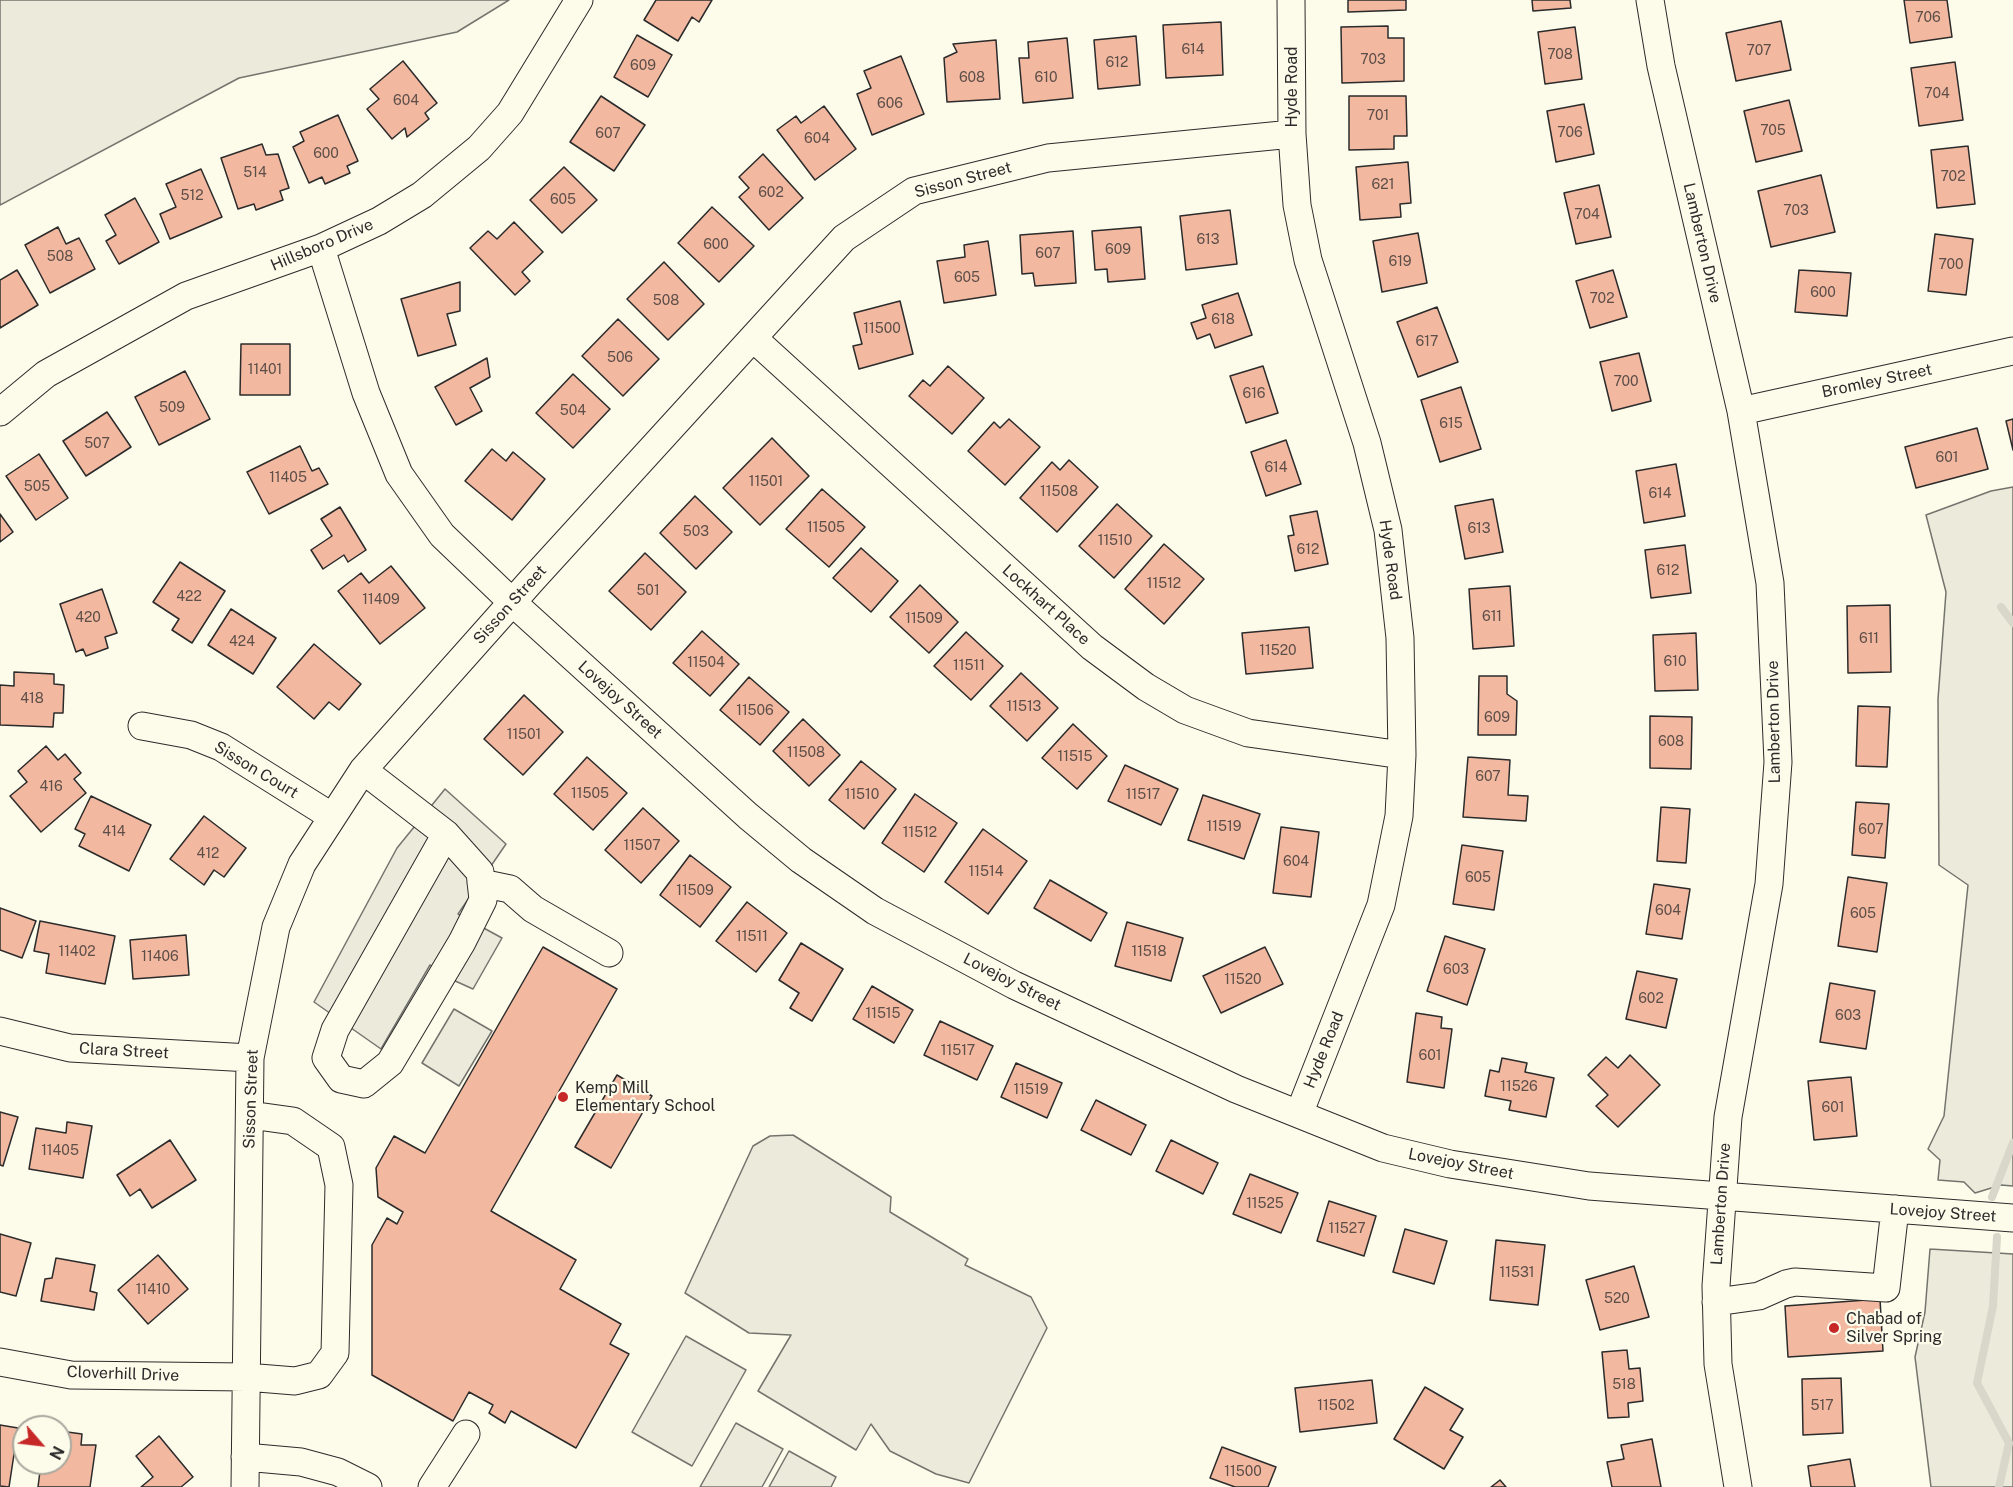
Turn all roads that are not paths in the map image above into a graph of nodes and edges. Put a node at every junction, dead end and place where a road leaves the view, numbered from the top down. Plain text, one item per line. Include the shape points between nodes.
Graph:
1 (579, 0) edge
2 (1291, 0) edge
3 (1650, 0) edge
4 (1292, 134) junction
5 (321, 248) junction
6 (753, 338) junction
7 (2013, 351) edge
8 (1741, 411) junction
9 (0, 412) edge
10 (512, 602) junction
11 (142, 726) dead end
12 (1402, 755) junction
13 (363, 770) junction
14 (331, 816) junction
15 (446, 834) junction
16 (481, 883) junction
17 (609, 953) dead end
18 (0, 1031) edge
19 (250, 1058) junction
20 (1299, 1114) junction
21 (250, 1115) junction
22 (1721, 1196) junction
23 (1895, 1209) junction
24 (2013, 1218) edge
25 (1716, 1302) junction
26 (0, 1362) edge
27 (246, 1377) junction
28 (466, 1434) dead end
29 (246, 1457) junction
30 (245, 1487) edge
31 (368, 1487) edge
32 (432, 1487) edge
33 (1738, 1487) edge

1 - 5 street, Hillsboro Drive via 510,113 479,148 422,195 379,221
2 - 4 street, Hyde Road
3 - 8 street, Lamberton Drive via 1661,66
4 - 6 street, Sisson Street via 1048,158 914,191 844,238
4 - 12 street, Hyde Road via 1297,205 1308,260 1367,442 1388,530 1400,638
5 - 9 street, Hillsboro Drive via 186,296 46,374
5 - 10 street, Lovejoy Street via 366,393 399,474 442,535
6 - 10 street, Sisson Street
6 - 12 street, Lockhart Place via 1092,647 1146,687 1185,710 1248,733
7 - 8 street, Bromley Street
8 - 22 street, Lamberton Drive via 1770,583 1778,762 1769,884 1728,1117
10 - 13 street, Sisson Street
10 - 20 street, Lovejoy Street via 748,816 801,860 876,911 1014,985 1236,1089
11 - 14 street, Sisson Court via 191,735 221,747
12 - 20 street, Hyde Road via 1399,816 1381,905
13 - 14 street, Sisson Street
13 - 15 street
14 - 19 street, Sisson Street via 302,864 276,927
15 - 16 street via 480,872
15 - 16 street via 335,1030 326,1058 342,1079 364,1084 390,1063 462,942 483,900
16 - 17 street via 510,889 533,909
18 - 19 street, Clara Street via 70,1048
19 - 21 street, Sisson Street
20 - 22 street, Lovejoy Street via 1383,1148 1450,1164 1589,1186
21 - 27 street, Sisson Street
21 - 27 street, Cloverhill Drive via 294,1121 330,1147 339,1185 335,1353 319,1376 295,1381
22 - 23 street, Lovejoy Street
22 - 25 street, Lamberton Drive
23 - 24 street, Lovejoy Street
23 - 25 street via 1886,1288 1795,1282 1759,1296
25 - 33 street, Lamberton Drive via 1718,1364
26 - 27 street, Cloverhill Drive via 71,1375
27 - 29 street, Sisson Street
28 - 32 street
29 - 30 street, Sisson Street
29 - 31 street via 301,1462 338,1472

